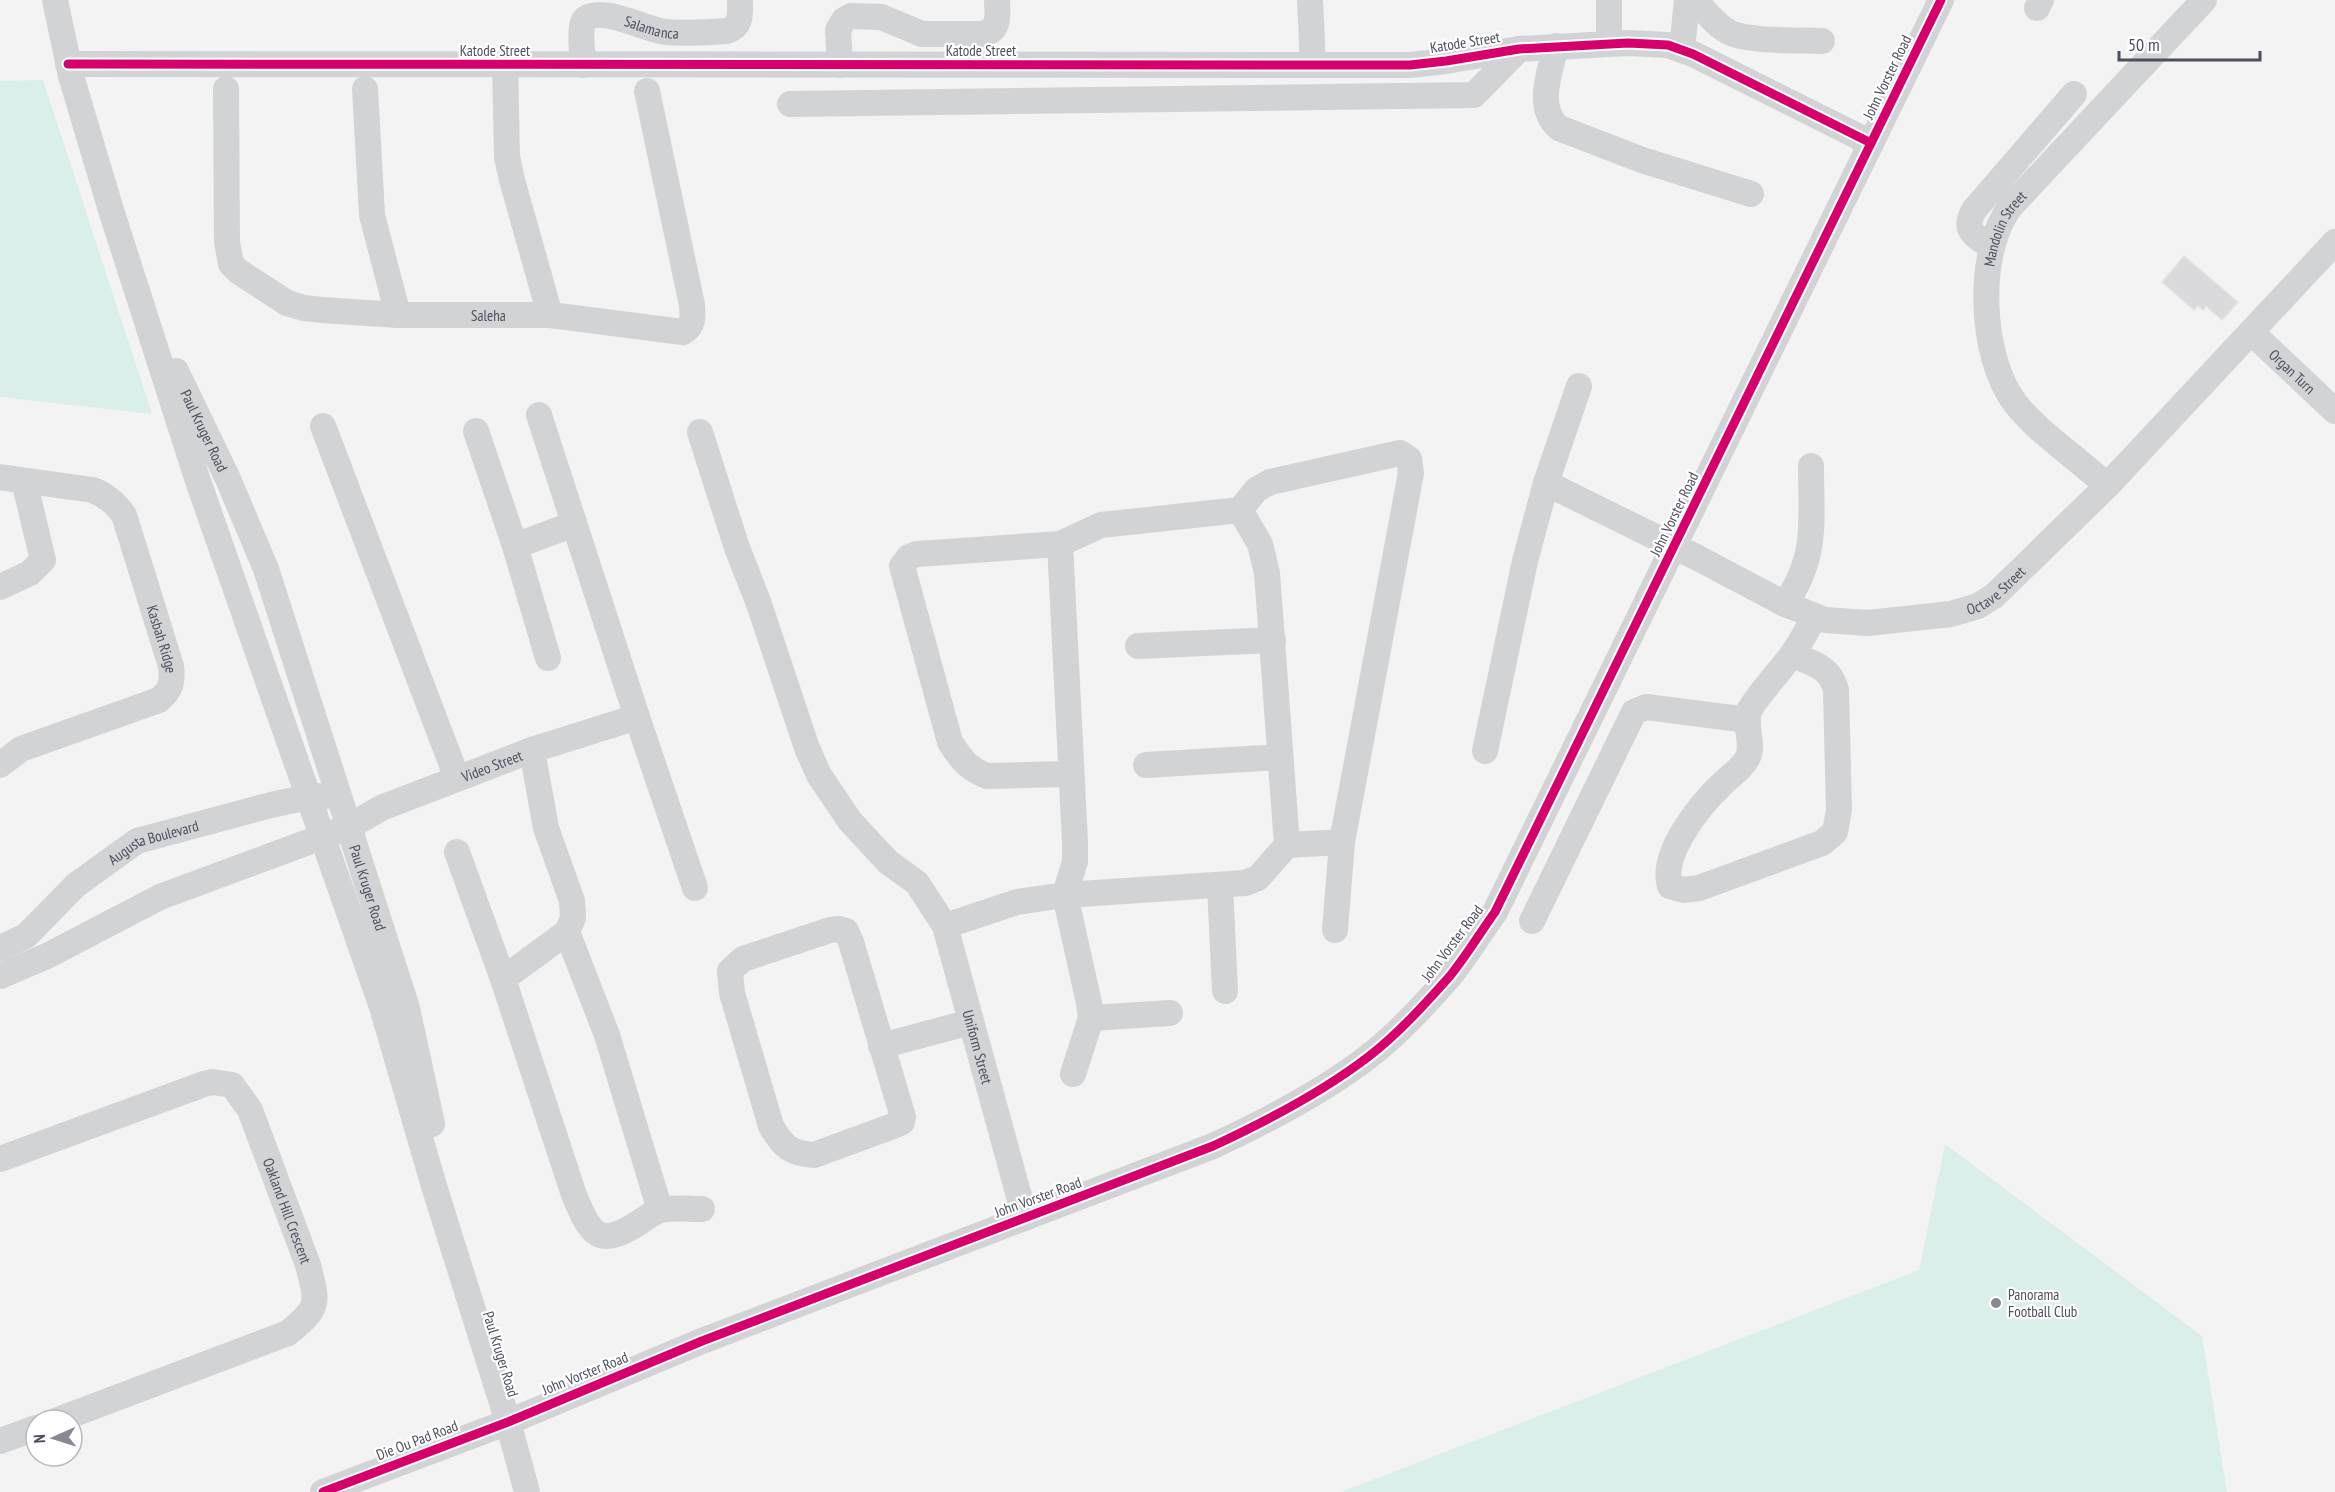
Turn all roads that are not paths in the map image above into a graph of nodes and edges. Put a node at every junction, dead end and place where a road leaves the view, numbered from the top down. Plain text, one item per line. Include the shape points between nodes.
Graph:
1 (55, 0) edge
2 (740, 0) edge
3 (997, 0) edge
4 (1310, 0) edge
5 (1609, 0) edge
6 (1687, 0) edge
7 (1695, 0) edge
8 (1941, 0) edge
9 (2204, 0) edge
10 (1822, 41) dead end
11 (1609, 44) junction
12 (1556, 46) junction
13 (1519, 49) junction
14 (1682, 50) junction
15 (68, 64) junction
16 (1313, 64) junction
17 (505, 65) junction
18 (583, 65) junction
19 (845, 65) junction
20 (226, 89) dead end
21 (364, 89) dead end
22 (646, 91) dead end
23 (2074, 94) dead end
24 (790, 104) dead end
25 (850, 104) junction
26 (1871, 143) junction
27 (1751, 194) dead end
28 (2335, 242) edge
29 (1991, 246) junction
30 (140, 302) junction
31 (398, 315) junction
32 (550, 315) junction
33 (2251, 332) junction
34 (1579, 386) dead end
35 (2335, 411) edge
36 (539, 415) dead end
37 (323, 426) dead end
38 (476, 430) dead end
39 (700, 432) dead end
40 (1811, 466) dead end
41 (12, 479) edge
42 (1546, 483) junction
43 (2107, 486) junction
44 (1240, 510) junction
45 (574, 524) junction
46 (1060, 544) junction
47 (515, 546) junction
48 (1675, 546) junction
49 (0, 586) edge
50 (1785, 604) junction
51 (1815, 616) junction
52 (1273, 640) junction
53 (1138, 646) dead end
54 (1792, 655) junction
55 (548, 658) dead end
56 (637, 717) junction
57 (1748, 720) junction
58 (531, 750) junction
59 (1485, 751) dead end
60 (1279, 757) junction
61 (0, 765) edge
62 (1146, 765) dead end
63 (1071, 774) junction
64 (457, 777) junction
65 (338, 795) junction
66 (308, 797) junction
67 (381, 808) junction
68 (350, 827) junction
69 (323, 836) junction
70 (1342, 842) junction
71 (1287, 845) junction
72 (457, 852) dead end
73 (1220, 886) junction
74 (695, 888) dead end
75 (1065, 895) junction
76 (1532, 921) dead end
77 (945, 926) junction
78 (1335, 930) dead end
79 (567, 932) junction
80 (0, 948) edge
81 (0, 975) edge
82 (503, 979) junction
83 (1225, 991) dead end
84 (1170, 1013) dead end
85 (1090, 1018) junction
86 (971, 1022) junction
87 (881, 1046) junction
88 (1073, 1074) dead end
89 (0, 1160) edge
90 (702, 1209) dead end
91 (660, 1210) junction
92 (1025, 1218) junction
93 (84, 1410) edge
94 (514, 1419) junction
95 (24, 1432) edge
96 (0, 1441) edge
97 (323, 1492) edge
98 (527, 1492) edge
99 (541, 1492) edge

1 - 15 street, Paul Kruger Road
2 - 18 street, Salamanca via 737,24 727,32 665,32 626,19 590,17 581,28
3 - 19 street via 996,25 983,34 922,34 881,17 851,16 838,30
4 - 16 street
5 - 11 street
6 - 14 street
7 - 10 street via 1729,32
8 - 26 street, John Vorster Road
9 - 29 street, Mandolin Street via 2011,206
11 - 12 street, Katode Street
11 - 14 street, Katode Street via 1659,45
12 - 13 street, Katode Street
12 - 27 street via 1546,106 1551,121 1559,128 1641,160
13 - 16 street, Katode Street via 1419,64
13 - 25 street via 1474,95
14 - 26 street, Katode Street
15 - 17 street, Katode Street
15 - 30 street, Paul Kruger Road
16 - 19 street, Katode Street
17 - 18 street, Katode Street
17 - 32 street via 507,157
18 - 19 street, Katode Street
19 - 25 street
20 - 31 street, Saleha via 227,242 231,264 287,303 304,308
21 - 31 street via 372,215
22 - 32 street, Saleha via 692,305 689,329 683,332
23 - 29 street via 1969,219 1972,233
24 - 25 street
26 - 48 street, John Vorster Road
28 - 33 street, Octave Street
29 - 43 street, Mandolin Street via 1989,330 2006,388 2029,418
30 - 65 street, Paul Kruger Road via 228,479 266,569
30 - 66 street, Paul Kruger Road
31 - 32 street, Saleha
33 - 35 street, Organ Turn
33 - 43 street, Octave Street
34 - 42 street
36 - 45 street
37 - 64 street
38 - 47 street
39 - 77 street, Uniform Street via 736,545 819,775 850,821 888,862 916,883
40 - 50 street via 1810,548 1799,584
41 - 49 street, Kasbah Ridge via 43,560 30,573
41 - 61 street, Kasbah Ridge via 93,490 116,504 124,515 171,666 172,686 159,700 21,749
42 - 48 street, Octave Street
42 - 59 street via 1525,561
43 - 51 street, Octave Street via 2001,589 1978,606 1951,614 1868,623 1837,622
44 - 46 street via 1101,525
44 - 52 street via 1265,559
44 - 70 street via 1256,490 1270,482 1395,453 1409,459 1411,473
45 - 47 street
45 - 56 street
46 - 63 street
46 - 63 street via 917,555 909,557 902,566 950,742 961,760 987,776
47 - 55 street
48 - 50 street, Octave Street
48 - 92 street, John Vorster Road via 1494,912 1462,960 1411,1018 1368,1057 1273,1117 1157,1169
50 - 51 street, Octave Street
51 - 54 street
52 - 53 street
52 - 60 street
54 - 57 street via 1754,704
54 - 57 street via 1826,670 1836,690 1839,810 1835,832 1822,843 1698,888 1677,890 1670,886 1668,878 1677,843 1707,801 1749,755
56 - 58 street, Video Street
56 - 74 street
57 - 76 street via 1646,707 1634,712
58 - 64 street, Video Street
58 - 79 street via 546,828 572,901 573,918
60 - 62 street
60 - 71 street
63 - 75 street via 1075,861
64 - 67 street, Video Street
65 - 66 street, Augusta Boulevard
65 - 67 street
65 - 68 street, Paul Kruger Road
66 - 69 street, Paul Kruger Road
66 - 80 street, Augusta Boulevard via 137,840 76,885 26,936
67 - 68 street, Video Street
68 - 69 street
68 - 94 street, Paul Kruger Road via 407,1008 431,1122
69 - 81 street via 160,897 47,956
69 - 94 street, Paul Kruger Road via 382,1007 434,1186
70 - 71 street
70 - 78 street
71 - 73 street via 1258,878 1245,884
72 - 82 street
73 - 75 street
73 - 83 street
75 - 77 street via 1017,902
75 - 85 street
77 - 86 street, Uniform Street
79 - 82 street
79 - 91 street via 607,1035
82 - 91 street via 586,1223 594,1232 613,1236
84 - 85 street
85 - 88 street
86 - 87 street
86 - 92 street, Uniform Street
87 - 87 street via 846,931 830,930 743,959 730,971 732,993 771,1126 790,1150 814,1155 902,1122 903,1112
89 - 93 street, Oakland Hill Crescent via 204,1084 232,1085 250,1110 308,1266 315,1305 288,1334
90 - 91 street
92 - 94 street, John Vorster Road via 702,1341
94 - 97 street, Die Ou Pad Road
94 - 98 street, Paul Kruger Road
94 - 99 street, Paul Kruger Road
95 - 96 street

